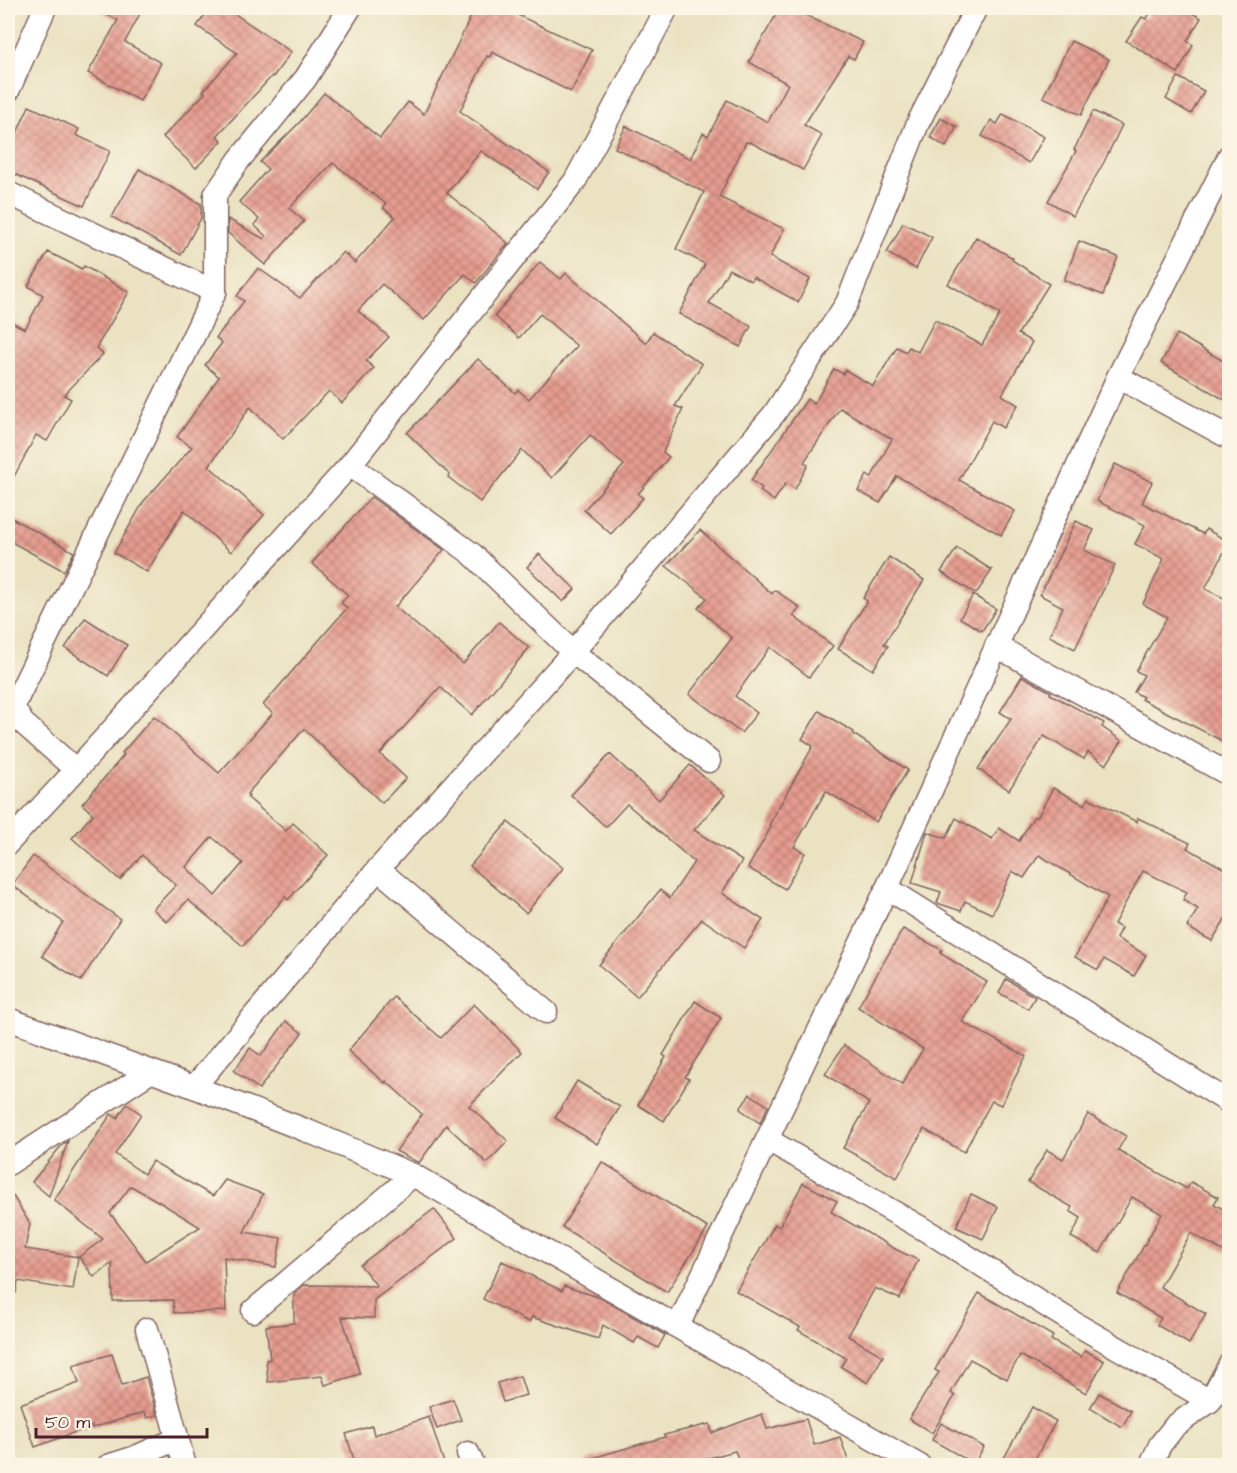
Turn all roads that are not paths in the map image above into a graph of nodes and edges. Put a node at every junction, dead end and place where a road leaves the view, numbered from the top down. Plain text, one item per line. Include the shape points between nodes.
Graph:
1 (45, 8) edge
2 (350, 8) edge
3 (667, 8) edge
4 (976, 8) edge
5 (8, 91) edge
6 (1229, 155) edge
7 (8, 193) edge
8 (215, 292) junction
9 (1118, 377) junction
10 (1230, 438) edge
11 (350, 465) junction
12 (996, 646) junction
13 (573, 652) junction
14 (709, 761) dead end
15 (76, 770) junction
16 (1230, 775) edge
17 (8, 843) edge
18 (378, 869) junction
19 (887, 888) junction
20 (546, 1012) dead end
21 (8, 1019) edge
22 (150, 1072) junction
23 (194, 1087) junction
24 (1230, 1103) edge
25 (768, 1140) junction
26 (8, 1164) edge
27 (413, 1175) junction
28 (253, 1311) dead end
29 (678, 1326) junction
30 (147, 1329) dead end
31 (1230, 1364) edge
32 (1210, 1401) junction
33 (177, 1439) junction
34 (108, 1466) edge
35 (185, 1466) edge
36 (920, 1466) edge
37 (1150, 1466) edge

1 - 5 street
2 - 8 street via 306,78 224,178 215,195
3 - 11 street via 575,181
4 - 13 street via 918,123 847,303 774,414
6 - 9 street
7 - 8 street
8 - 15 street via 13,707 23,723
9 - 10 street
9 - 12 street
11 - 13 street via 472,555
11 - 15 street
12 - 16 street
12 - 19 street
13 - 14 street
13 - 18 street
15 - 17 street
18 - 20 street
18 - 23 street
19 - 24 street
19 - 25 street
21 - 22 street
22 - 23 street
22 - 26 street
23 - 27 street
25 - 29 street
25 - 32 street
27 - 28 street
27 - 29 street
29 - 36 street
30 - 33 street
31 - 32 street
32 - 37 street via 1175,1426
33 - 34 street
33 - 35 street

